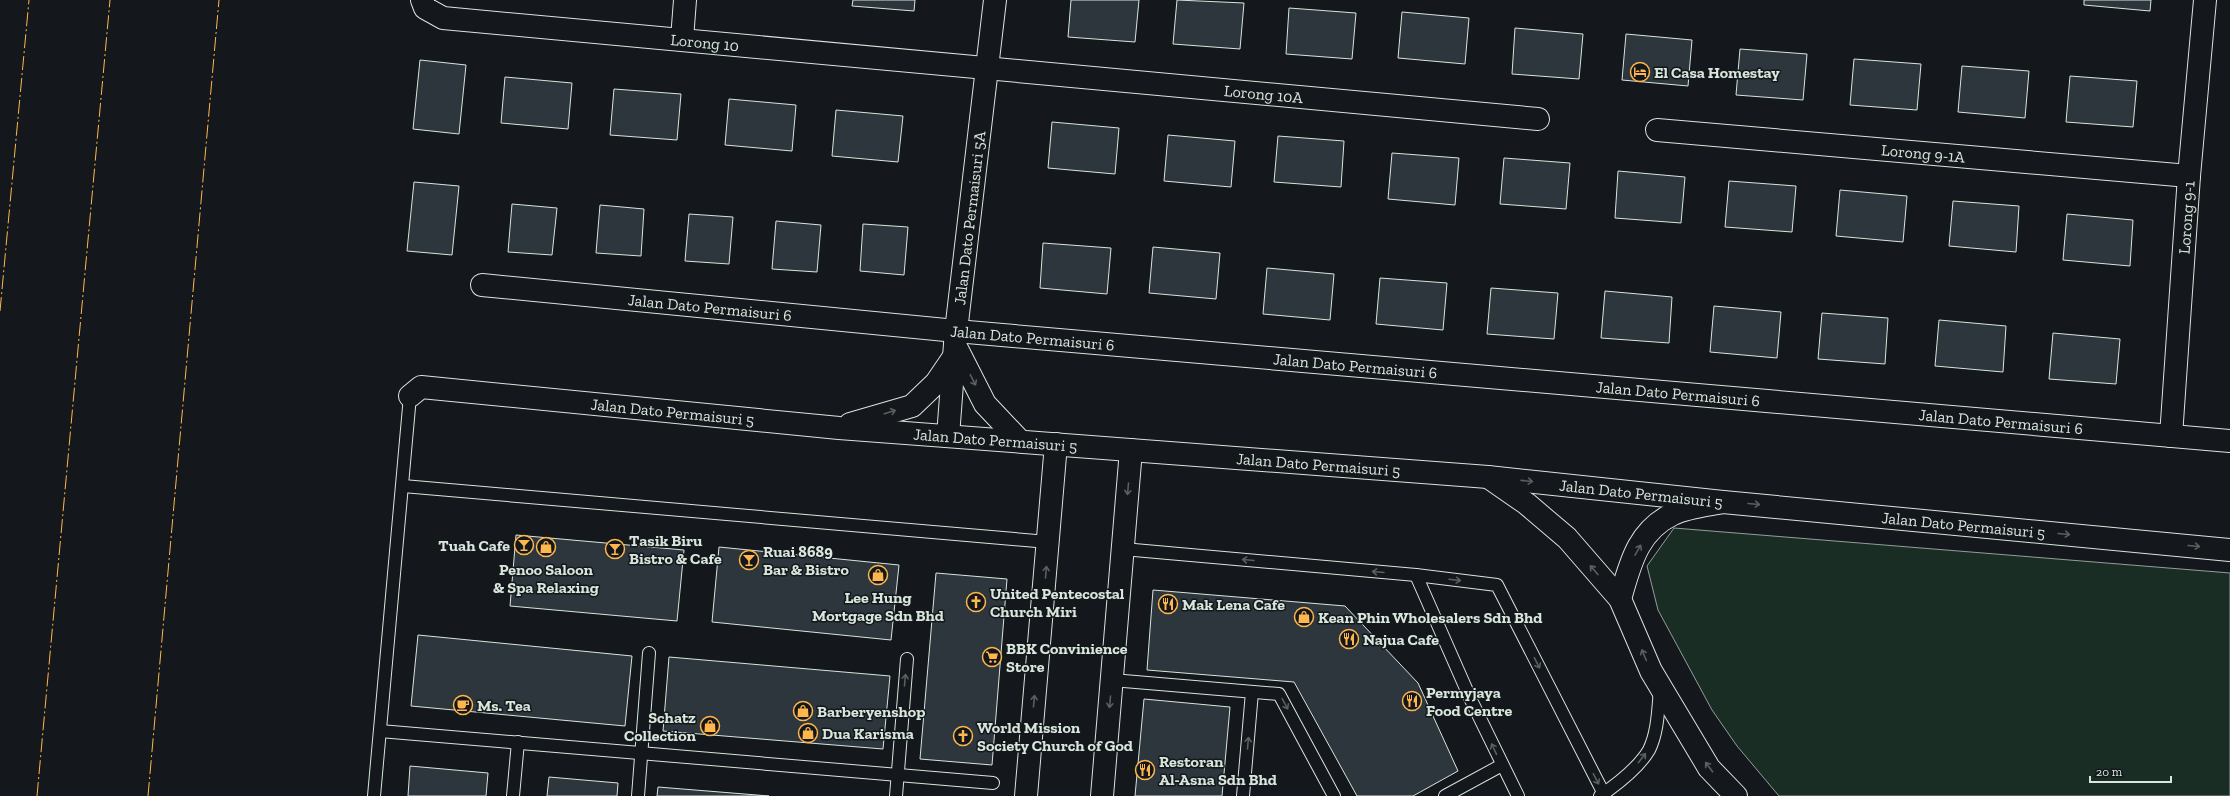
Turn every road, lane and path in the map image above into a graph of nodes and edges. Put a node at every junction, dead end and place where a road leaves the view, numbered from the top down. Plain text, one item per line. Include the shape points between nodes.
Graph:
1 (685, 0) edge
2 (995, 0) edge
3 (2205, 0) edge
4 (423, 4) edge
5 (682, 39) junction
6 (988, 68) junction
7 (1538, 119) dead end
8 (1657, 130) dead end
9 (2189, 176) junction
10 (482, 285) dead end
11 (955, 344) junction
12 (410, 396) joint
13 (839, 428) junction
14 (948, 436) junction
15 (2171, 436) junction
16 (1020, 441) junction
17 (2230, 441) edge
18 (1056, 444) junction
19 (1131, 450) junction
20 (1488, 477) junction
21 (403, 486) junction
22 (1723, 502) junction
23 (1048, 542) junction
24 (1123, 549) junction
25 (2230, 550) edge
26 (1416, 575) junction
27 (1620, 599) junction
28 (649, 653) dead end
29 (907, 660) dead end
30 (1112, 680) junction
31 (1660, 686) junction
32 (1252, 692) junction
33 (380, 731) junction
34 (518, 742) junction
35 (642, 752) junction
36 (1502, 765) junction
37 (898, 774) junction
38 (993, 783) dead end
39 (1603, 795) edge
40 (374, 796) edge
41 (513, 796) edge
42 (638, 796) edge
43 (896, 796) edge
44 (1026, 796) edge
45 (1102, 796) edge
46 (1243, 796) edge
47 (1334, 796) edge
48 (1446, 796) edge
49 (1518, 796) edge
50 (1736, 796) edge

1 - 5 street
2 - 6 street, Jalan Dato Permaisuri 5A
3 - 9 street, Lorong 9-1
4 - 5 street, Lorong 10 via 443,18
5 - 6 street, Lorong 10
6 - 7 street, Lorong 10A
6 - 11 street, Jalan Dato Permaisuri 5A
8 - 9 street, Lorong 9-1A
9 - 15 street, Lorong 9-1
10 - 11 street, Jalan Dato Permaisuri 6
13 -> 11 street via 912,406 936,383
11 - 14 street, Jalan Dato Permaisuri 5A
11 - 15 street, Jalan Dato Permaisuri 6
11 -> 16 street via 985,404
12 - 13 street, Jalan Dato Permaisuri 5 via 421,387
12 - 21 lane
13 - 14 street, Jalan Dato Permaisuri 5
14 - 16 street, Jalan Dato Permaisuri 5
15 - 17 street, Jalan Dato Permaisuri 6
16 - 18 street, Jalan Dato Permaisuri 5
18 - 19 street, Jalan Dato Permaisuri 5
18 - 23 street
19 - 20 street, Jalan Dato Permaisuri 5
19 -> 24 street
20 -> 22 street, Jalan Dato Permaisuri 5
27 -> 20 street via 1567,538 1527,504
21 - 23 lane
21 - 33 lane
22 -> 25 street, Jalan Dato Permaisuri 5
27 -> 22 street via 1632,559 1650,529 1673,514
44 -> 23 street
26 -> 24 lane
24 - 30 street
36 -> 26 lane
26 -> 39 lane via 1497,585
31 -> 27 street
28 - 35 lane
37 -> 29 lane
30 - 32 lane
30 -> 45 street
39 -> 31 lane via 1636,765 1649,749 1657,722
50 -> 31 street via 1709,768
46 -> 32 lane
32 -> 47 lane via 1279,694
33 - 34 lane
33 - 40 lane
34 - 35 lane
34 - 41 lane
35 - 37 lane
35 - 42 lane
36 - 48 lane
36 - 49 lane
37 - 38 lane
37 - 43 lane

